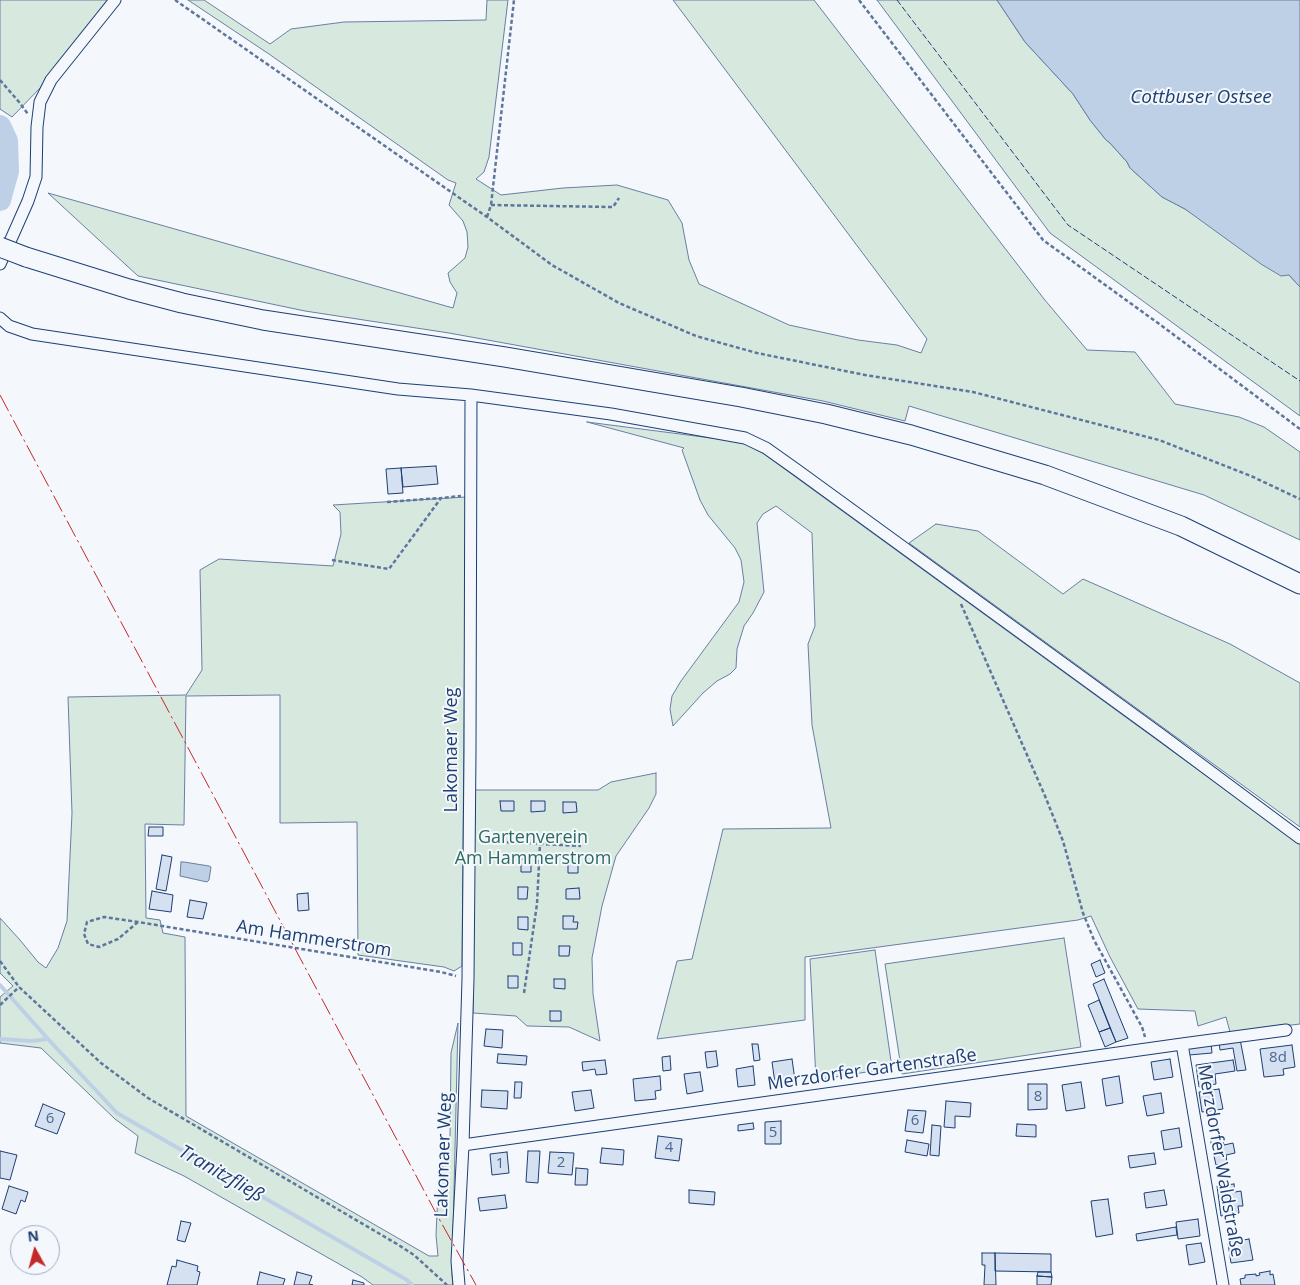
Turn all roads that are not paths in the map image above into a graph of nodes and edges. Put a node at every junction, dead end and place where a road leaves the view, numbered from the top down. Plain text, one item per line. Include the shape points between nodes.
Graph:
1 (115, 0) edge
2 (0, 247) edge
3 (0, 264) edge
4 (0, 318) edge
5 (471, 395) junction
6 (1300, 584) edge
7 (1300, 838) edge
8 (1286, 1030) dead end
9 (1182, 1044) junction
10 (463, 1146) junction
11 (459, 1285) edge
12 (1223, 1285) edge

1 - 3 street via 51,80 40,102 36,177
2 - 6 main road, bridge via 129,289 263,320 741,398 911,435 1045,475 1181,526
4 - 5 street via 9,326 32,334 398,389
5 - 7 street via 611,414 745,438 766,448
5 - 10 street, Lakomaer Weg via 468,979
8 - 9 street, Merzdorfer Gartenstraße
9 - 10 street, Merzdorfer Gartenstraße
9 - 12 street, Merzdorfer Waldstraße
10 - 11 street, Lakomaer Weg via 457,1261

